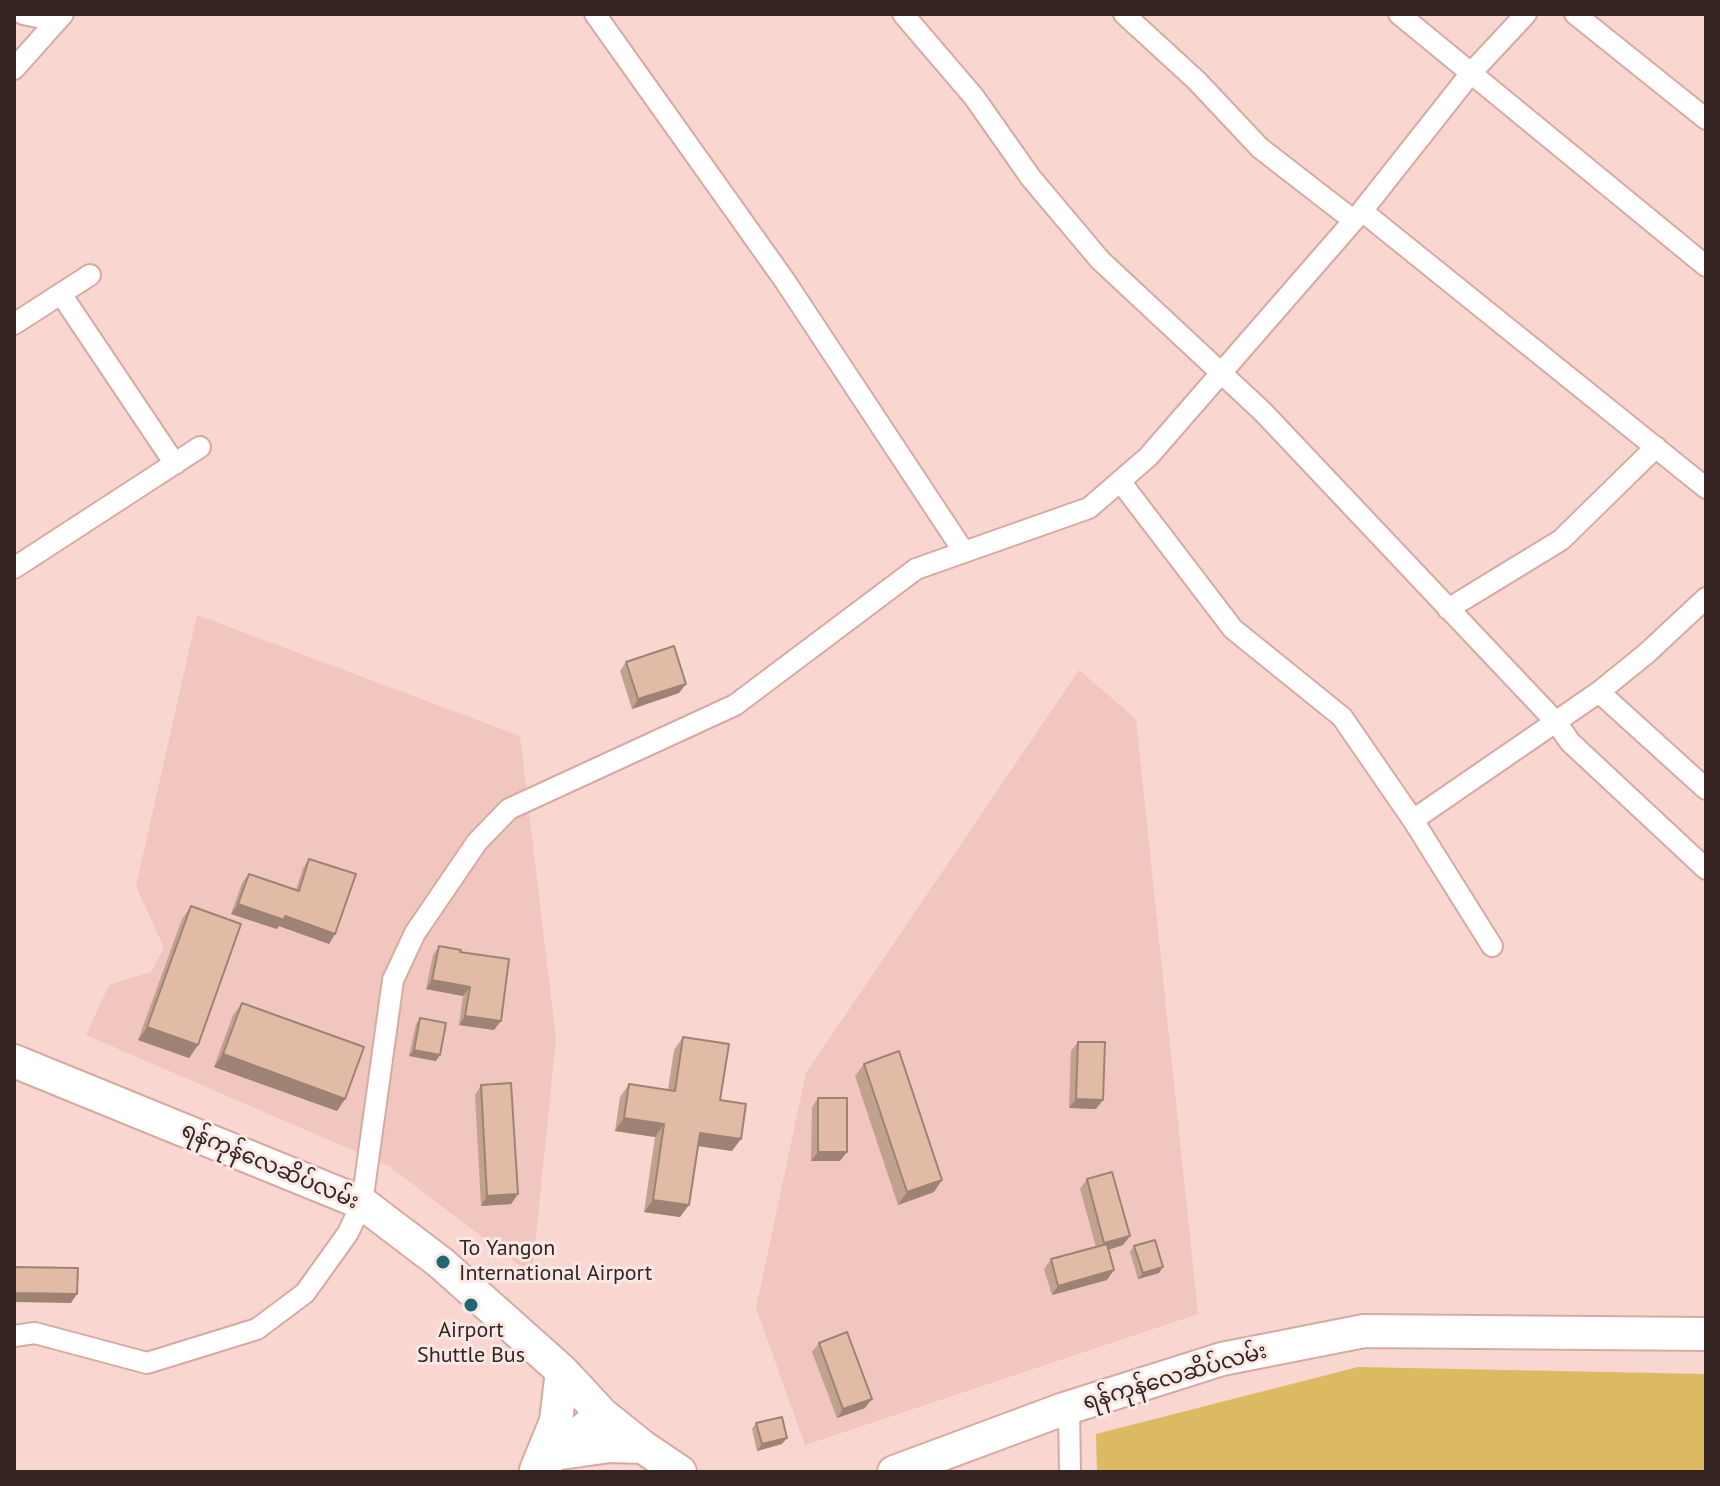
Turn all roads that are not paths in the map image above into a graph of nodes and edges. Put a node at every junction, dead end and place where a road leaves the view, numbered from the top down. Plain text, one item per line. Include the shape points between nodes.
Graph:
1 (23, 14) edge
2 (595, 14) edge
3 (903, 14) edge
4 (1124, 14) edge
5 (1399, 14) edge
6 (1526, 14) edge
7 (1575, 14) edge
8 (60, 18) edge
9 (14, 69) edge
10 (1471, 73) junction
11 (1706, 119) edge
12 (1357, 216) junction
13 (1706, 266) edge
14 (90, 275) dead end
15 (61, 294) junction
16 (14, 324) edge
17 (1222, 374) junction
18 (200, 447) dead end
19 (1656, 447) junction
20 (175, 464) junction
21 (1120, 481) junction
22 (1706, 488) edge
23 (964, 552) junction
24 (14, 568) edge
25 (1706, 598) edge
26 (1448, 609) junction
27 (1599, 692) junction
28 (1556, 722) junction
29 (1704, 783) edge
30 (1413, 820) junction
31 (1706, 869) edge
32 (1492, 946) dead end
33 (14, 1061) edge
34 (362, 1203) junction
35 (1706, 1334) edge
36 (14, 1336) edge
37 (562, 1371) junction
38 (1065, 1409) junction
39 (602, 1414) junction
40 (643, 1447) junction
41 (541, 1465) edge
42 (680, 1472) edge
43 (894, 1472) edge
44 (1060, 1472) edge
45 (1070, 1472) edge

1 - 8 street
2 - 23 street via 785,281
3 - 17 street via 974,97 1081,239
4 - 12 street via 1260,148
5 - 10 street
6 - 10 street
7 - 11 street
8 - 9 street
10 - 12 street
10 - 13 street
12 - 17 street
12 - 19 street
14 - 15 street
15 - 16 street
15 - 20 street
17 - 21 street
17 - 26 street
18 - 20 street
19 - 22 street
19 - 26 street via 1561,540
20 - 24 street
21 - 23 street via 1089,508
21 - 30 street via 1233,629 1342,717
23 - 34 street via 916,569 735,705 509,809 477,842 415,933 393,980
25 - 27 street
26 - 28 street
27 - 28 street
27 - 29 street
28 - 30 street
28 - 31 street via 1570,742
30 - 32 street
33 - 34 main road, ရန်ကုန်လေဆိပ်လမ်း
34 - 36 street via 348,1233 305,1293 257,1329 147,1363 35,1333
34 - 37 main road, ရန်ကုန်လေဆိပ်လမ်း via 441,1263
35 - 38 main road, ရန်ကုန်လေဆိပ်လမ်း via 1364,1331 1222,1359
37 - 39 main road, ရန်ကုန်လေဆိပ်လမ်း
37 - 41 main road via 556,1421
38 - 43 main road, ရန်ကုန်လေဆိပ်လမ်း
38 - 44 street
38 - 45 street
39 - 40 main road, ရန်ကုန်လေဆိပ်လမ်း
39 - 41 main road
40 - 41 main road via 610,1446
40 - 42 main road, ရန်ကုန်လေဆိပ်လမ်း

